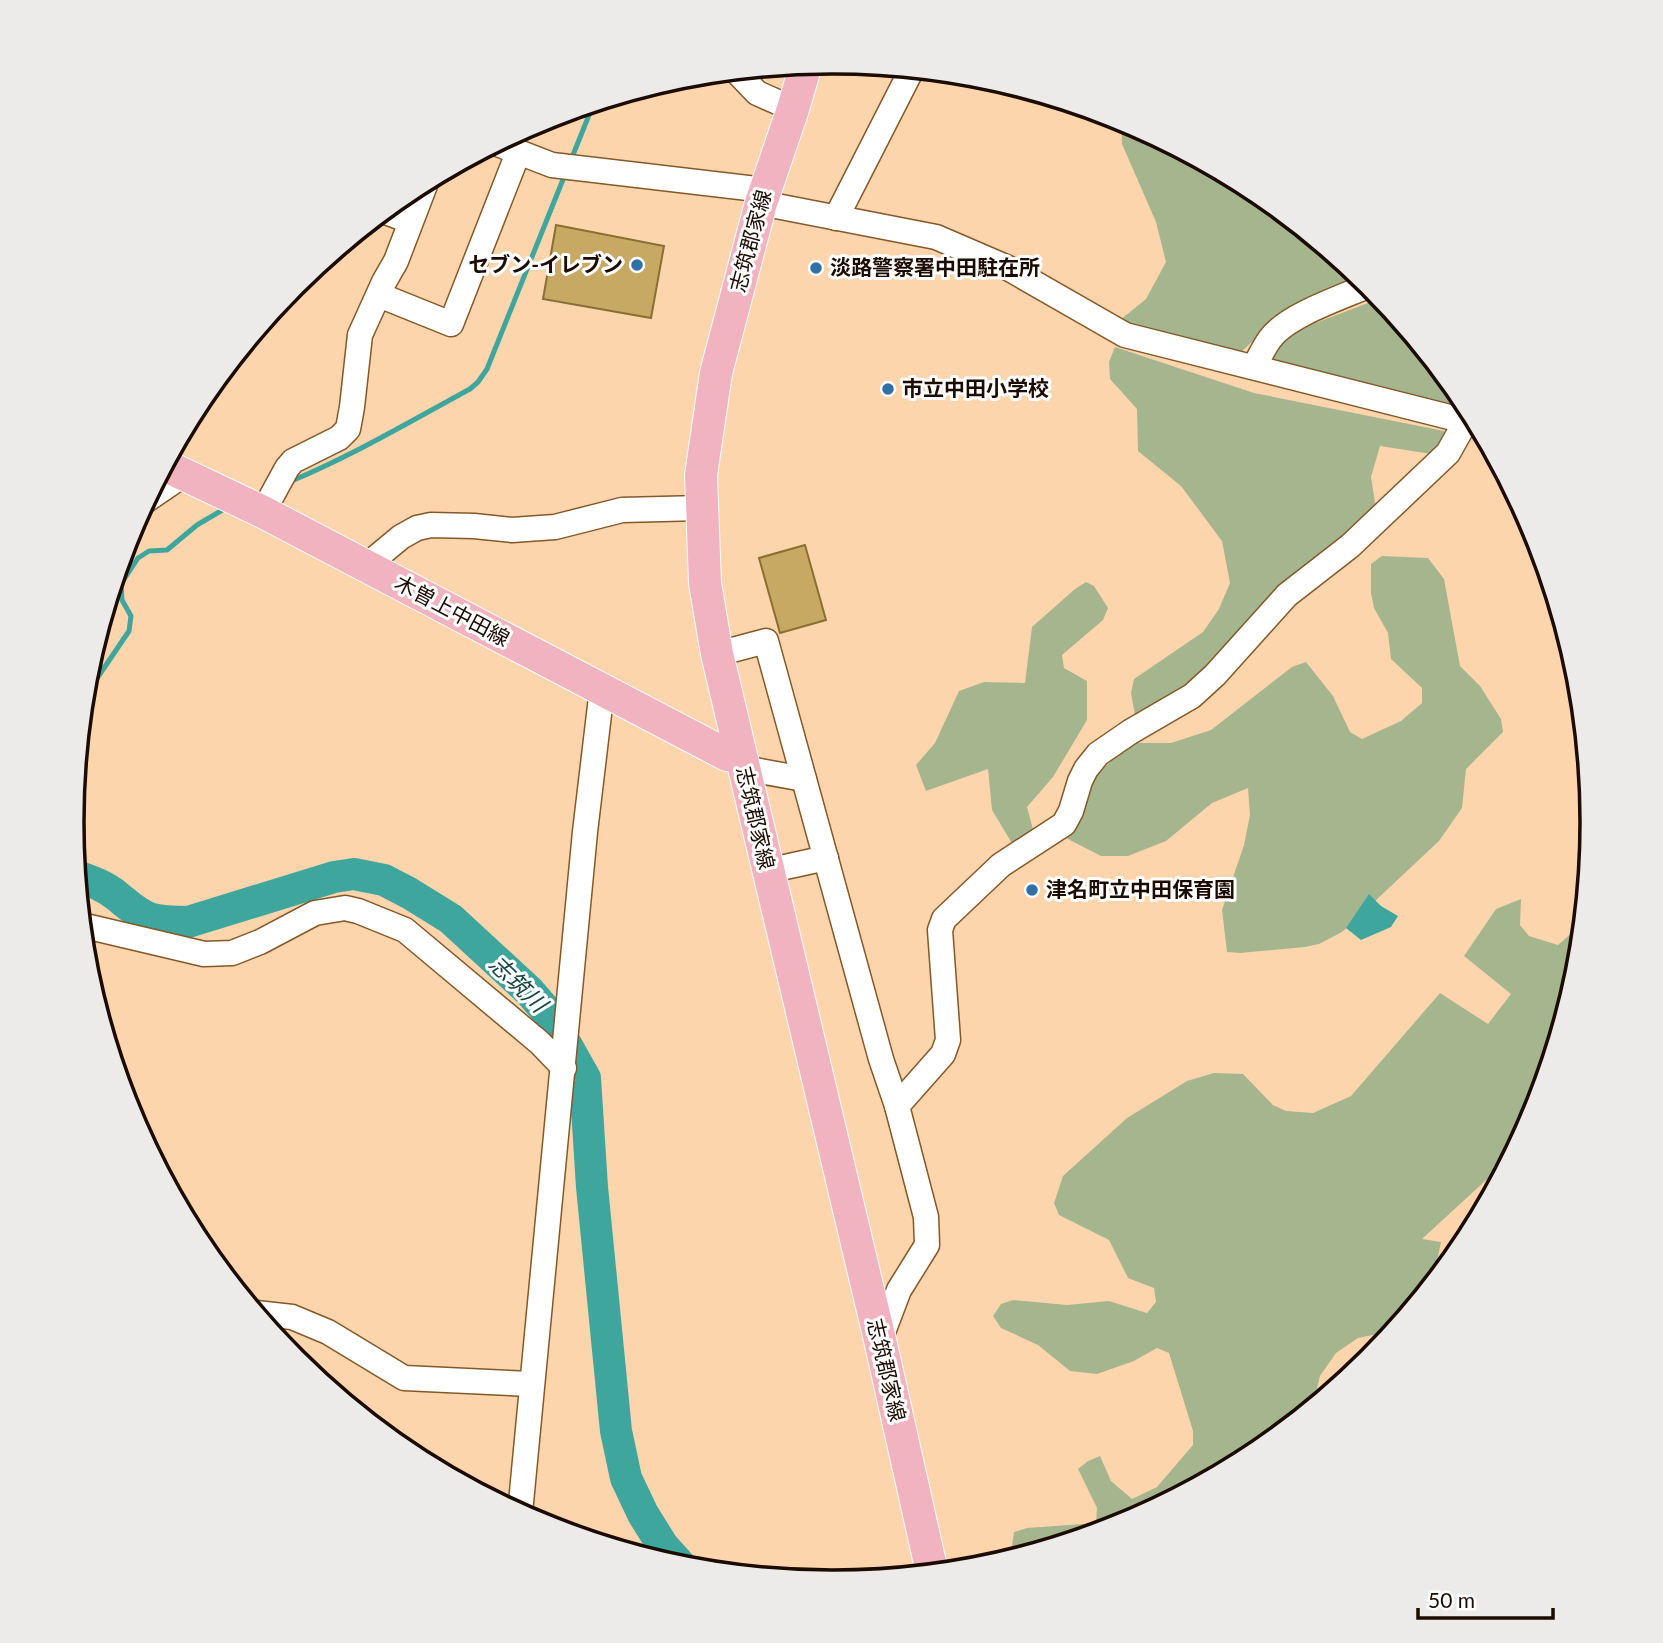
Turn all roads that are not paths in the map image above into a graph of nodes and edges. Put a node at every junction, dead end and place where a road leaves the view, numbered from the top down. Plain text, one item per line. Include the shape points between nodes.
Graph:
1 (803, 75) edge
2 (908, 78) edge
3 (744, 79) edge
4 (793, 110) junction
5 (507, 148) edge
6 (518, 153) junction
7 (763, 196) junction
8 (420, 197) edge
9 (394, 215) edge
10 (836, 218) junction
11 (411, 221) junction
12 (1357, 290) edge
13 (379, 295) junction
14 (1254, 368) junction
15 (1462, 421) edge
16 (1467, 428) edge
17 (174, 470) edge
18 (701, 508) junction
19 (263, 512) junction
20 (366, 566) junction
21 (717, 654) junction
22 (602, 690) junction
23 (742, 762) junction
24 (804, 779) junction
25 (826, 858) junction
26 (767, 871) junction
27 (91, 927) edge
28 (564, 1066) junction
29 (897, 1106) junction
30 (269, 1314) edge
31 (880, 1340) junction
32 (531, 1384) junction
33 (521, 1502) edge
34 (930, 1563) edge

1 - 4 main road, 志筑郡家線
2 - 10 street
3 - 4 street via 757,93
4 - 7 main road, 志筑郡家線
5 - 6 street
6 - 7 street via 552,165
6 - 13 street via 452,324
7 - 10 street
7 - 18 main road, 志筑郡家線 via 716,373 701,475
8 - 11 street
9 - 11 street
10 - 14 street via 936,237 1008,268 1125,335
11 - 13 street
12 - 14 street via 1285,324 1271,337
13 - 19 street via 360,335 348,429 293,461
14 - 15 street
16 - 29 street via 1448,453 1350,546 1287,595 1216,675 1192,696 1098,754 1080,781 1064,824 1001,865 944,919 940,930 948,1040 943,1054
17 - 19 main road, 木曽上中田線
18 - 20 street via 622,510 534,529 431,525 401,537
18 - 21 main road, 志筑郡家線 via 705,583
19 - 20 main road, 木曽上中田線
20 - 22 main road, 木曽上中田線
21 - 23 main road, 志筑郡家線
21 - 24 street via 766,641
22 - 23 main road, 木曽上中田線
22 - 28 street
23 - 24 street
23 - 26 main road, 志筑郡家線
24 - 25 street
25 - 26 street
25 - 29 street
26 - 31 main road, 志筑郡家線
27 - 28 street via 204,954 232,953 315,913 345,908 358,911 405,930
28 - 32 street
29 - 31 street via 926,1217 927,1245 899,1290
30 - 32 street via 292,1317 328,1332 404,1378
31 - 34 main road, 志筑郡家線
32 - 33 street

